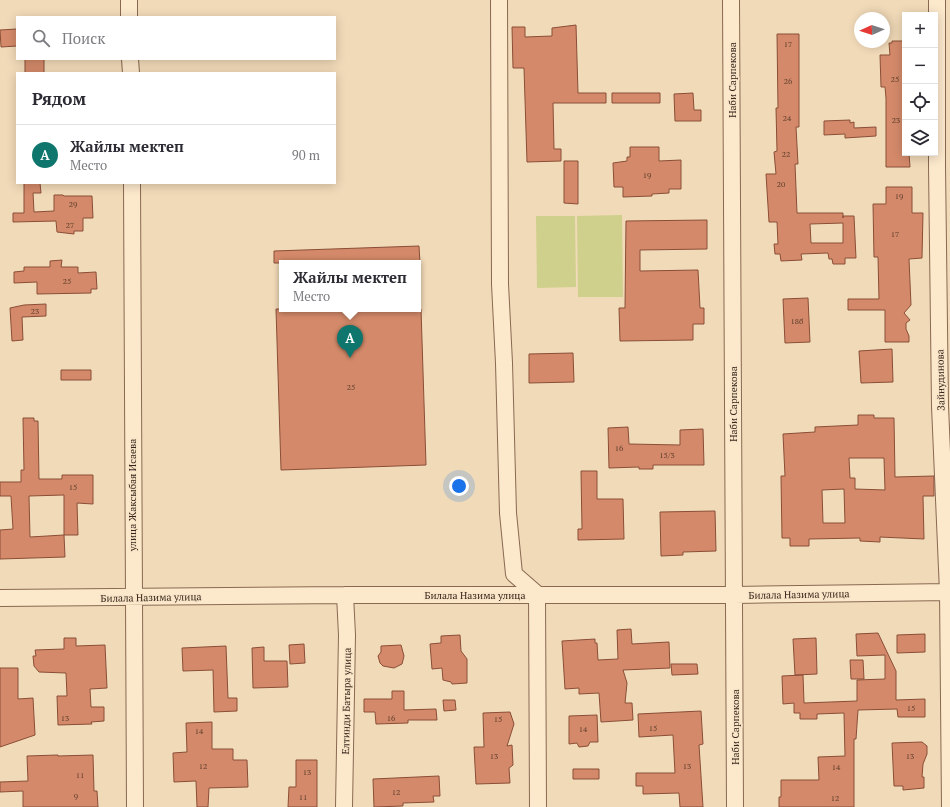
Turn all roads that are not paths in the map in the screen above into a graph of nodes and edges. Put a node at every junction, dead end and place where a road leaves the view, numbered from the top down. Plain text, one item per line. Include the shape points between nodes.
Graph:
1 (129, 0) edge
2 (499, 0) edge
3 (731, 0) edge
4 (937, 0) edge
5 (129, 16) edge
6 (130, 60) edge
7 (131, 72) edge
8 (132, 184) edge
9 (949, 592) edge
10 (537, 594) junction
11 (345, 595) junction
12 (734, 595) junction
13 (134, 597) junction
14 (0, 598) edge
15 (135, 807) edge
16 (344, 807) edge
17 (538, 807) edge
18 (735, 807) edge
19 (950, 807) edge

1 - 5 street
2 - 10 street via 500,284 508,513 514,574
3 - 12 street, Наби Сарпекова
4 - 9 street, Зайнудинова via 940,406
6 - 7 street
8 - 13 street, улица Жаксыбая Исаева
9 - 12 street, Билала Назима улица
9 - 19 street, Зайнудинова
10 - 11 street, Билала Назима улица
10 - 12 street, Билала Назима улица
10 - 17 street
11 - 13 street, Билала Назима улица
11 - 16 street, Елтинди Батыра улица via 347,635
12 - 18 street, Наби Сарпекова
13 - 14 street, Билала Назима улица
13 - 15 street, улица Жаксыбая Исаева

